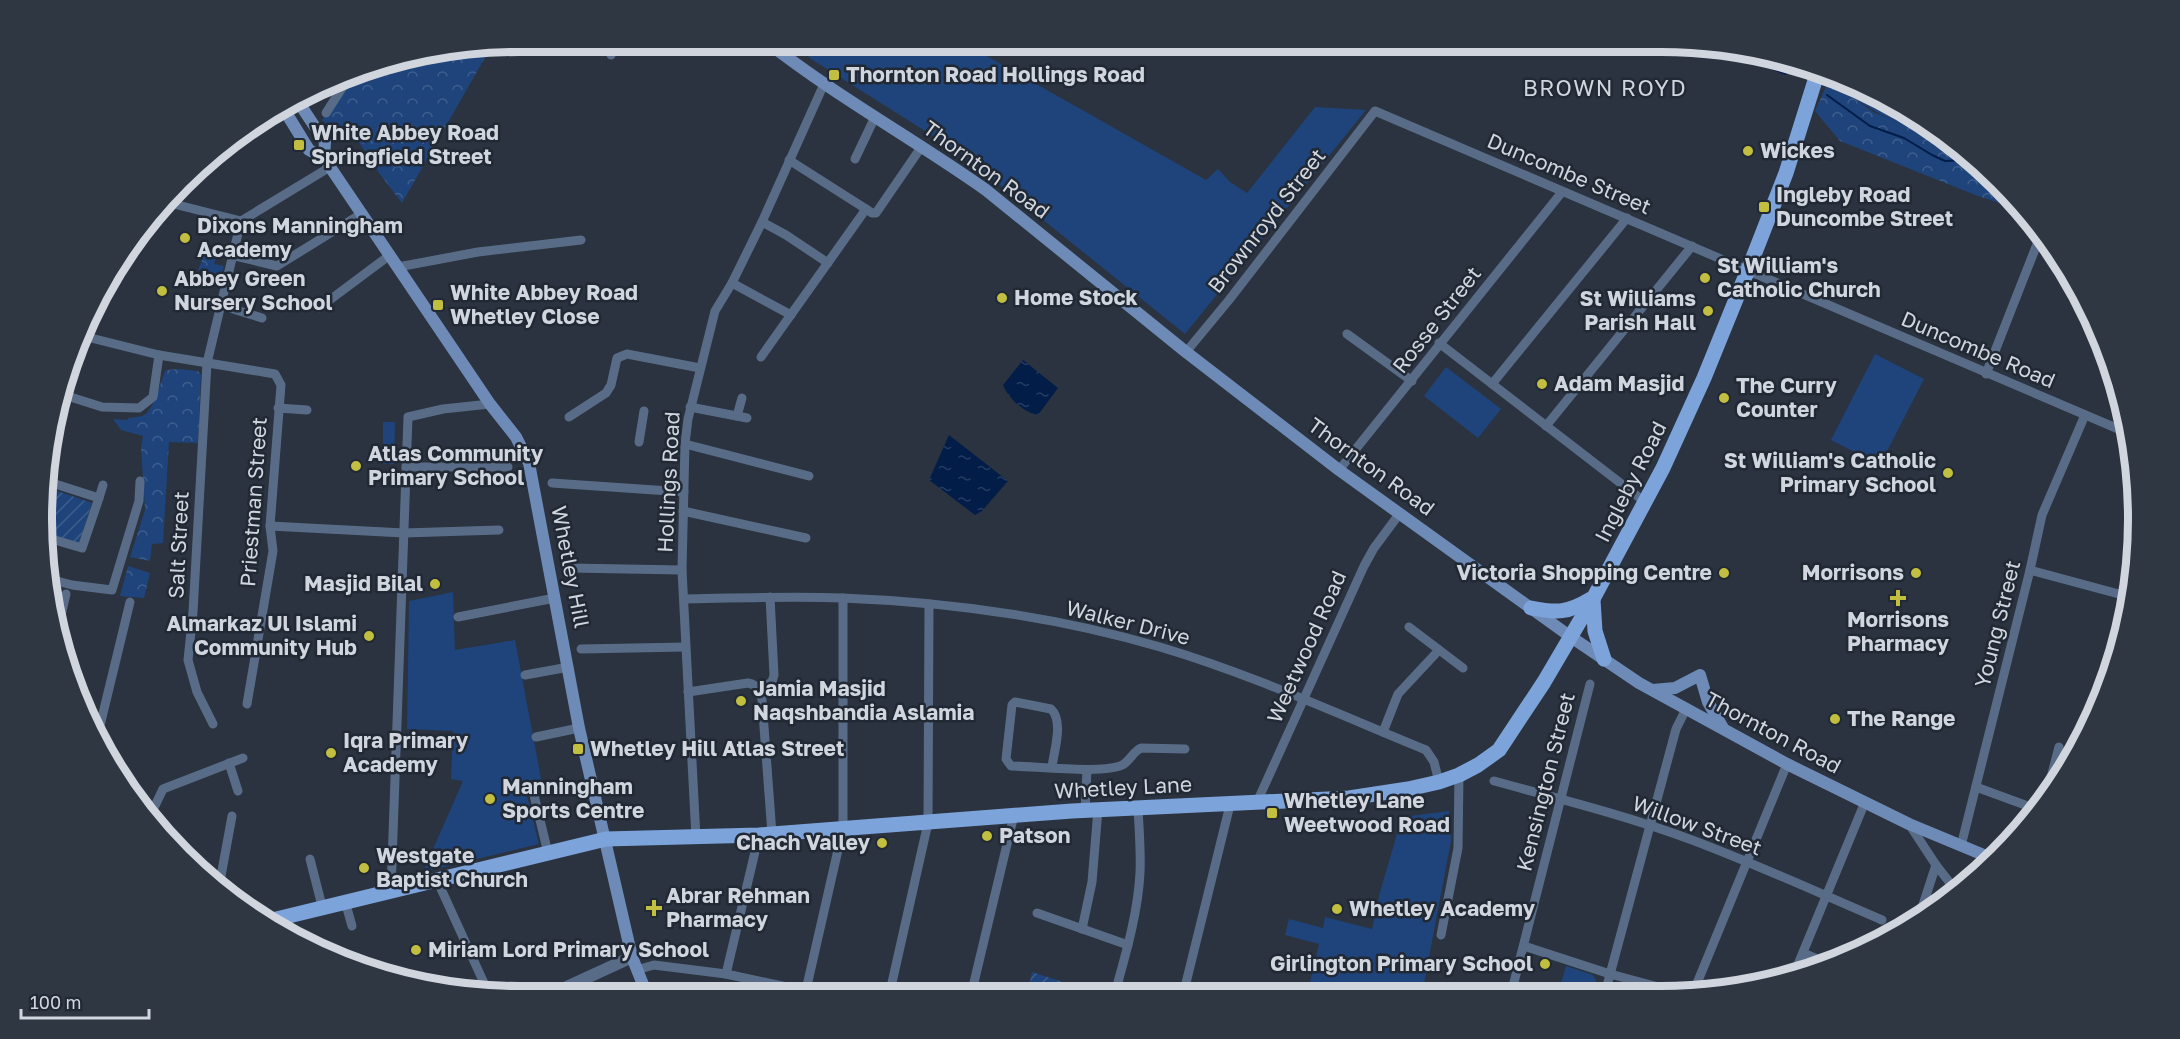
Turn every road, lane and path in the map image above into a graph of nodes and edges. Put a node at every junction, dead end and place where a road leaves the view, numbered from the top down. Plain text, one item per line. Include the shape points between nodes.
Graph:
1 (612, 52) edge
2 (781, 52) edge
3 (611, 55) dead end
4 (1816, 79) edge
5 (824, 84) junction
6 (342, 87) edge
7 (302, 107) edge
8 (1375, 111) joint
9 (326, 113) dead end
10 (287, 114) edge
11 (875, 117) junction
12 (922, 146) junction
13 (855, 159) dead end
14 (789, 160) junction
15 (327, 162) junction
16 (1562, 192) junction
17 (175, 204) edge
18 (866, 209) junction
19 (361, 214) junction
20 (1627, 218) junction
21 (240, 221) junction
22 (762, 222) junction
23 (581, 240) dead end
24 (2037, 244) edge
25 (1692, 246) junction
26 (231, 255) junction
27 (390, 255) junction
28 (828, 263) junction
29 (398, 267) junction
30 (1747, 272) junction
31 (732, 283) junction
32 (220, 304) junction
33 (319, 308) dead end
34 (791, 315) junction
35 (262, 318) dead end
36 (1347, 334) dead end
37 (90, 338) edge
38 (1439, 344) junction
39 (1186, 352) junction
40 (159, 355) junction
41 (761, 357) dead end
42 (207, 363) junction
43 (700, 368) junction
44 (1986, 374) junction
45 (1412, 381) junction
46 (1492, 384) junction
47 (69, 396) edge
48 (742, 398) dead end
49 (490, 404) junction
50 (690, 407) junction
51 (278, 408) junction
52 (307, 410) dead end
53 (644, 411) dead end
54 (2085, 415) junction
55 (569, 417) dead end
56 (1546, 426) junction
57 (2119, 429) edge
58 (639, 442) dead end
59 (685, 444) junction
60 (406, 467) junction
61 (508, 467) dead end
62 (1339, 470) junction
63 (809, 476) dead end
64 (140, 481) dead end
65 (54, 483) edge
66 (552, 483) dead end
67 (103, 485) dead end
68 (684, 492) junction
69 (99, 498) junction
70 (1645, 502) junction
71 (683, 512) junction
72 (1400, 513) junction
73 (270, 526) junction
74 (499, 530) dead end
75 (404, 533) junction
76 (806, 538) dead end
77 (53, 539) edge
78 (570, 568) dead end
79 (682, 570) junction
80 (2030, 570) junction
81 (56, 581) edge
82 (66, 594) dead end
83 (2122, 595) edge
84 (770, 597) junction
85 (555, 598) junction
86 (843, 598) junction
87 (1594, 598) junction
88 (684, 599) junction
89 (130, 602) dead end
90 (929, 604) junction
91 (1531, 608) junction
92 (62, 613) edge
93 (458, 617) dead end
94 (1409, 627) dead end
95 (1570, 638) junction
96 (685, 647) junction
97 (581, 649) dead end
98 (1439, 650) junction
99 (1604, 659) junction
100 (569, 667) junction
101 (1463, 668) dead end
102 (525, 675) dead end
103 (1590, 684) dead end
104 (759, 689) junction
105 (1652, 690) junction
106 (688, 692) junction
107 (1305, 700) junction
108 (247, 704) dead end
109 (1686, 709) junction
110 (100, 724) edge
111 (213, 724) dead end
112 (579, 728) junction
113 (1724, 730) junction
114 (1383, 732) junction
115 (537, 737) dead end
116 (2059, 747) dead end
117 (1185, 749) dead end
118 (243, 758) dead end
119 (229, 763) junction
120 (1787, 764) junction
121 (1052, 767) junction
122 (1087, 770) junction
123 (1459, 775) junction
124 (2052, 775) edge
125 (1494, 781) dead end
126 (1439, 782) junction
127 (1976, 787) junction
128 (238, 791) dead end
129 (533, 791) dead end
130 (1560, 799) junction
131 (1257, 802) junction
132 (1865, 802) junction
133 (1230, 805) junction
134 (2029, 806) edge
135 (1138, 808) junction
136 (153, 809) edge
137 (1091, 810) junction
138 (1014, 815) junction
139 (232, 816) dead end
140 (928, 823) junction
141 (1909, 824) junction
142 (1650, 827) junction
143 (843, 828) junction
144 (765, 835) junction
145 (696, 838) junction
146 (606, 839) junction
147 (1961, 846) junction
148 (548, 853) junction
149 (1985, 856) edge
150 (310, 859) dead end
151 (1748, 862) junction
152 (1936, 865) junction
153 (221, 878) edge
154 (437, 880) junction
155 (1951, 885) edge
156 (391, 890) junction
157 (1826, 896) junction
158 (345, 901) junction
159 (322, 906) junction
160 (1923, 906) edge
161 (1037, 913) dead end
162 (277, 918) edge
163 (1882, 920) dead end
164 (352, 926) dead end
165 (1083, 929) junction
166 (1441, 935) dead end
167 (1128, 945) junction
168 (1524, 946) junction
169 (1803, 953) junction
170 (632, 957) junction
171 (1818, 959) edge
172 (1797, 966) edge
173 (636, 970) junction
174 (1610, 974) junction
175 (726, 975) junction
176 (1118, 982) dead end
177 (1696, 985) edge
178 (485, 986) edge
179 (568, 986) edge
180 (643, 986) edge
181 (785, 986) edge
182 (807, 986) edge
183 (891, 986) edge
184 (973, 986) edge
185 (1185, 986) edge
186 (1513, 986) edge
187 (1607, 986) edge
188 (1655, 986) edge

1 - 3 street
2 - 5 main road, Thornton Road
4 - 30 main road, Ingleby Road via 1786,173
5 - 11 main road, Thornton Road
5 - 14 street, Hollings Road
6 - 9 street
7 - 15 main road via 325,142
8 - 16 street, Duncombe Street
8 - 39 street, Brownroyd Street
10 - 15 main road via 309,150
11 - 12 main road, Thornton Road
11 - 13 street
12 - 18 street via 876,213
12 - 39 main road, Thornton Road via 986,190
14 - 18 street
14 - 22 street, Hollings Road
15 - 19 main road, Whetley Hill
15 - 21 street
16 - 20 street, Duncombe Street
16 - 38 street, Rosse Street
17 - 21 street
18 - 28 street
19 - 26 street via 276,266
19 - 27 main road, Whetley Hill
20 - 25 street, Duncombe Street
20 - 46 street
21 - 26 street, Salt Street
22 - 28 street
22 - 31 street, Hollings Road
23 - 29 street via 478,252
24 - 44 street
25 - 30 street, Duncombe Street
25 - 56 street
26 - 32 street, Salt Street
27 - 29 main road, Whetley Hill
27 - 33 street
28 - 34 street
29 - 49 main road, Whetley Hill
30 - 44 street, Duncombe Road
30 - 70 main road, Ingleby Road via 1692,406
31 - 34 street
31 - 43 street, Hollings Road via 715,311
32 - 35 street
32 - 42 street, Salt Street
34 - 41 street
36 - 45 street
37 - 40 street
38 - 45 street, Rosse Street
38 - 46 street
39 - 62 main road, Thornton Road
40 - 42 street
40 - 47 street via 153,397 139,408 102,407
42 - 51 street, Priestman Street via 275,374 281,385
42 - 111 street, Salt Street via 188,660 197,692
43 - 50 street, Hollings Road
43 - 55 street via 627,354 617,358 606,393
44 - 54 street, Duncombe Road
45 - 62 street, Rosse Street
46 - 56 street
48 - 50 street via 742,417
49 - 60 street via 408,417
49 - 85 main road, Whetley Hill via 516,437 529,463
50 - 59 street, Hollings Road
51 - 52 street
51 - 73 street, Priestman Street
53 - 58 street
54 - 57 street, Duncombe Road
54 - 80 street, Young Street via 2042,515
56 - 70 street
59 - 63 street
59 - 68 street, Hollings Road
60 - 61 street
60 - 75 street
62 - 72 main road, Thornton Road
64 - 81 street via 139,501 112,591
65 - 69 street
66 - 68 street
67 - 69 street
68 - 71 street, Hollings Road
69 - 77 street via 82,548
70 - 87 main road, Ingleby Road
71 - 76 street
71 - 79 street, Hollings Road
72 - 91 main road, Thornton Road
72 - 107 street, Weetwood Road via 1364,566
73 - 75 street
73 - 108 street, Priestman Street via 273,551
74 - 75 street
75 - 156 street
78 - 79 street
79 - 88 street, Hollings Road
80 - 83 street
80 - 127 street, Young Street
82 - 92 street
84 - 86 street, Walker Drive
84 - 88 street, Walker Drive
84 - 104 street via 774,675 772,682
85 - 93 street
85 - 100 main road, Whetley Hill
86 - 90 street, Walker Drive
86 - 143 street
87 - 91 main road via 1566,611
87 - 95 main road, Ingleby Road
87 - 99 main road via 1595,631
88 - 96 street, Hollings Road
89 - 110 street
90 - 107 street, Walker Drive via 1081,627 1148,644 1236,671
90 - 140 street
91 - 95 main road, Thornton Road
94 - 98 street
95 - 99 main road, Thornton Road
95 - 123 main road, Whetley Lane via 1499,750
96 - 97 street
96 - 106 street, Hollings Road
98 - 101 street
98 - 114 street via 1398,694
99 - 105 main road, Thornton Road
100 - 102 street
100 - 112 main road, Whetley Hill
103 - 130 street, Kensington Street
104 - 106 street via 748,683
104 - 144 street
105 - 109 main road, Thornton Road
105 - 113 main road via 1675,688 1700,675 1708,702
106 - 145 street, Hollings Road
107 - 114 street, Walker Drive
107 - 131 street, Weetwood Road
109 - 113 main road, Thornton Road
109 - 142 street via 1676,729
112 - 115 street
112 - 146 main road, Whetley Hill
113 - 120 main road, Thornton Road
114 - 126 street, Walker Drive via 1426,750
116 - 124 street
117 - 122 street via 1141,748 1124,764
118 - 119 street
119 - 128 street
119 - 136 street via 163,789
120 - 132 main road, Thornton Road
120 - 151 street
121 - 121 street via 1011,766 1005,759 1015,702 1056,713
121 - 122 street
122 - 137 street
123 - 126 main road, Whetley Lane
123 - 166 street via 1458,848
125 - 130 street, Willow Street
126 - 131 main road, Whetley Lane via 1349,798
127 - 134 street
127 - 147 street, Young Street
129 - 148 street
130 - 142 street, Willow Street
130 - 168 street, Kensington Street
131 - 133 main road, Whetley Lane
132 - 141 main road, Thornton Road
132 - 157 street
133 - 135 main road, Whetley Lane
133 - 185 street
135 - 137 main road, Whetley Lane
135 - 167 street via 1140,872
137 - 138 main road, Whetley Lane
137 - 165 street via 1092,882
138 - 140 main road, Whetley Lane
138 - 184 street
139 - 153 street
140 - 143 main road, Whetley Lane
140 - 183 street
141 - 147 main road, Thornton Road
141 - 152 street
142 - 151 street, Willow Street
142 - 174 street
143 - 144 main road, Whetley Lane
143 - 182 street
144 - 145 main road, Whetley Lane
144 - 175 street
145 - 146 main road, Whetley Lane
146 - 148 main road, Whetley Lane
146 - 170 main road, Whetley Hill
147 - 149 main road, Thornton Road
148 - 154 main road, Whetley Lane
150 - 159 street
151 - 157 street, Willow Street
151 - 177 street
152 - 155 street
152 - 160 street
154 - 156 main road, Whetley Lane
154 - 178 street
156 - 158 main road, Whetley Lane
157 - 163 street, Willow Street
157 - 169 street
158 - 159 main road, Whetley Lane
158 - 164 street
159 - 162 main road, Whetley Lane
161 - 165 street
165 - 167 street
167 - 176 street
168 - 174 street
168 - 186 street, Kensington Street
169 - 171 street
169 - 172 street
170 - 173 main road, Whetley Hill
170 - 179 street
173 - 175 street via 654,965
173 - 180 main road, Whetley Hill
174 - 187 street
174 - 188 street
175 - 181 street

